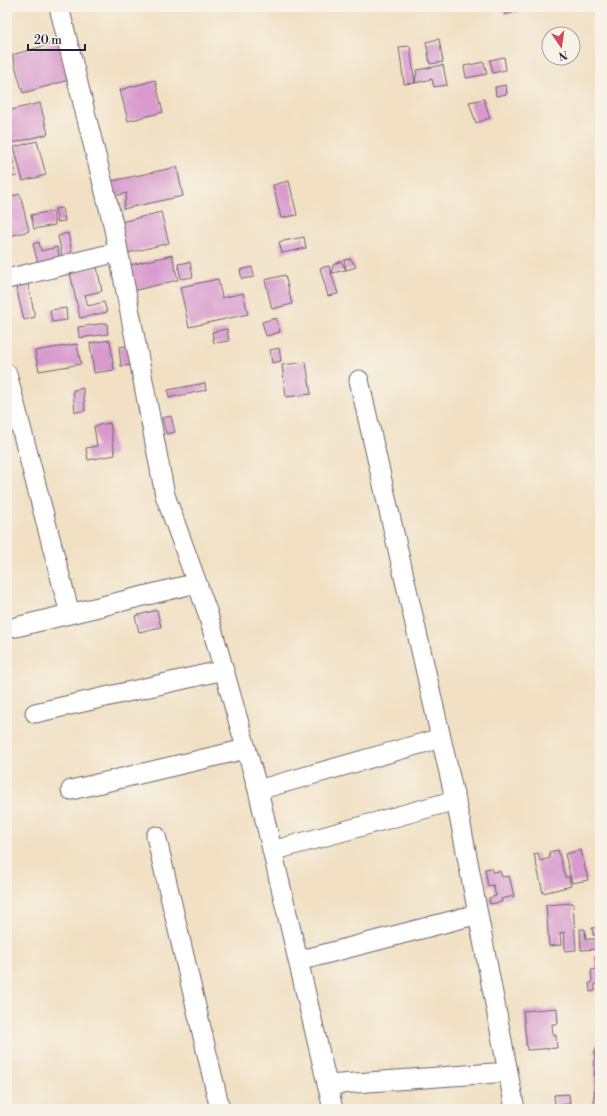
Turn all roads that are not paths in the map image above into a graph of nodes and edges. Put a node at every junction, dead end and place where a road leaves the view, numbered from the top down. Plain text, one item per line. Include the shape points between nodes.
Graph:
1 (59, 7) edge
2 (118, 252) junction
3 (7, 279) edge
4 (7, 374) edge
5 (359, 380) dead end
6 (197, 583) junction
7 (70, 614) junction
8 (16, 627) dead end
9 (224, 670) junction
10 (35, 713) dead end
11 (441, 738) junction
12 (246, 749) junction
13 (71, 790) dead end
14 (258, 790) junction
15 (456, 800) junction
16 (156, 836) dead end
17 (272, 851) junction
18 (478, 914) junction
19 (298, 961) junction
20 (508, 1072) junction
21 (327, 1085) junction
22 (220, 1109) edge
23 (333, 1109) edge
24 (515, 1109) edge

1 - 2 street
2 - 3 street
2 - 6 street via 165,496
4 - 7 street
5 - 11 street
6 - 7 street
6 - 9 street
7 - 8 street
9 - 10 street
9 - 12 street
11 - 14 street
11 - 15 street
12 - 13 street
12 - 14 street
14 - 17 street
15 - 17 street
15 - 18 street
16 - 22 street
17 - 19 street
18 - 19 street
18 - 20 street
19 - 21 street
20 - 21 street
20 - 24 street
21 - 23 street

